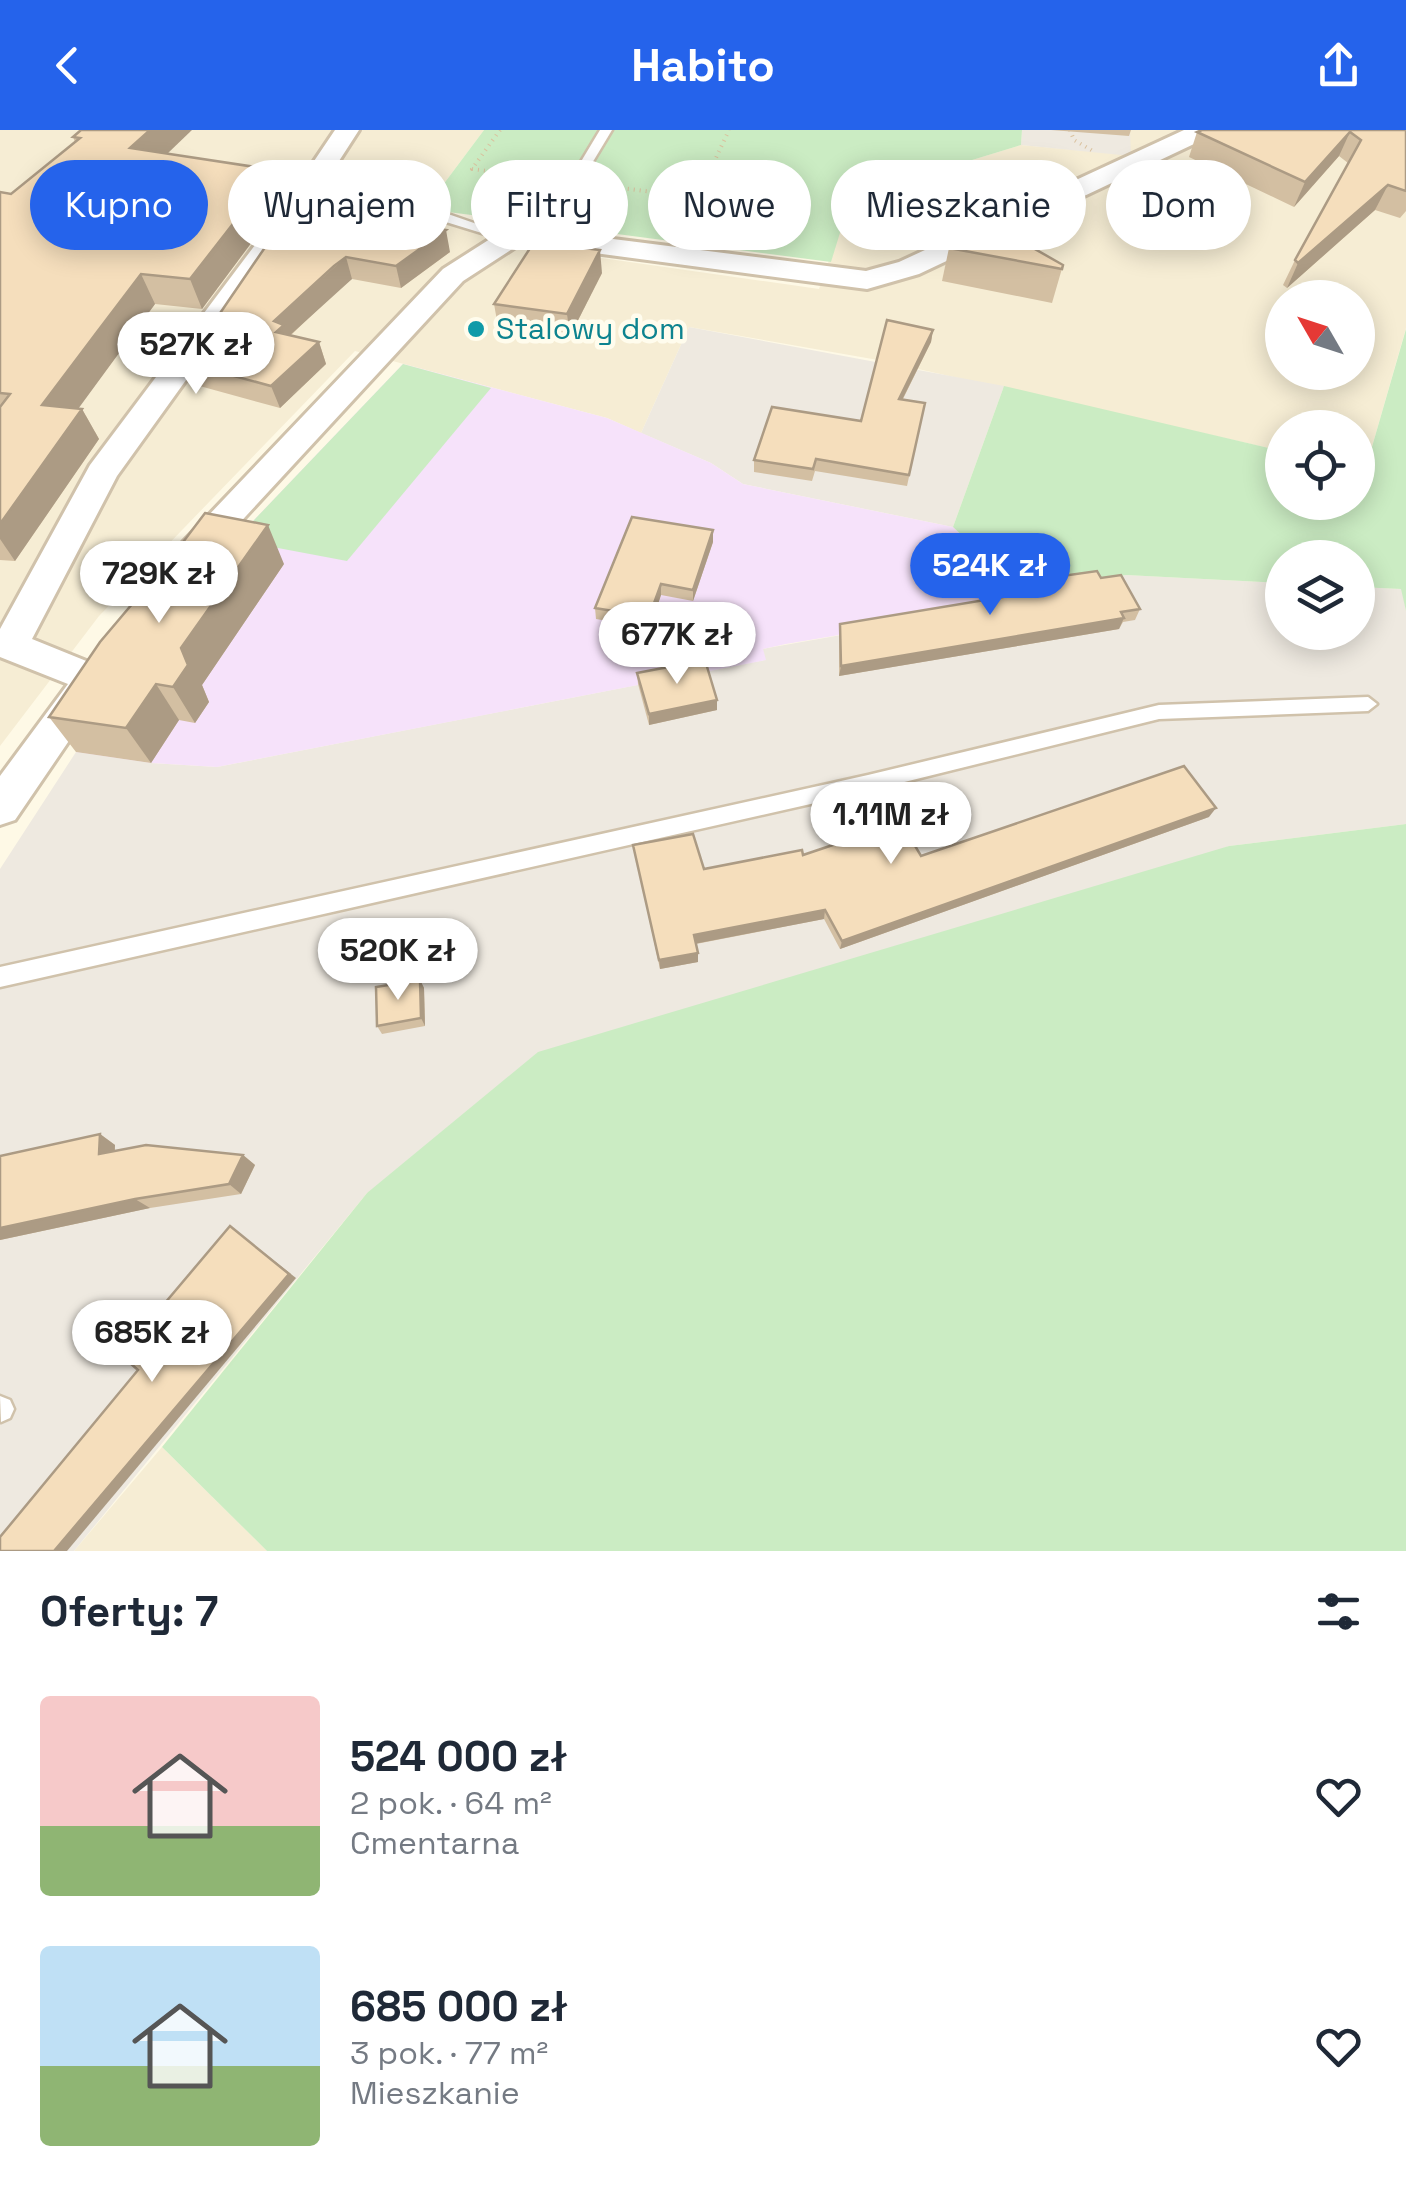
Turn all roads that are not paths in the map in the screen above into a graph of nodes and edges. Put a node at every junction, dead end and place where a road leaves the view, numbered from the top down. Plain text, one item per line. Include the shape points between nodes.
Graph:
1 (347, 130) edge
2 (606, 130) edge
3 (1204, 130) edge
4 (327, 160) edge
5 (584, 160) edge
6 (265, 250) edge
7 (502, 250) edge
8 (624, 250) edge
9 (166, 580) edge
10 (5, 644) edge
11 (114, 648) edge
12 (92, 679) junction
13 (1368, 704) dead end
14 (0, 808) edge
15 (0, 977) edge

1 - 4 street
2 - 5 lane
3 - 8 street via 909,268 868,280
6 - 10 street via 102,473
7 - 9 street via 453,275
10 - 12 street
11 - 12 street
12 - 14 street
13 - 15 lane via 1159,712

